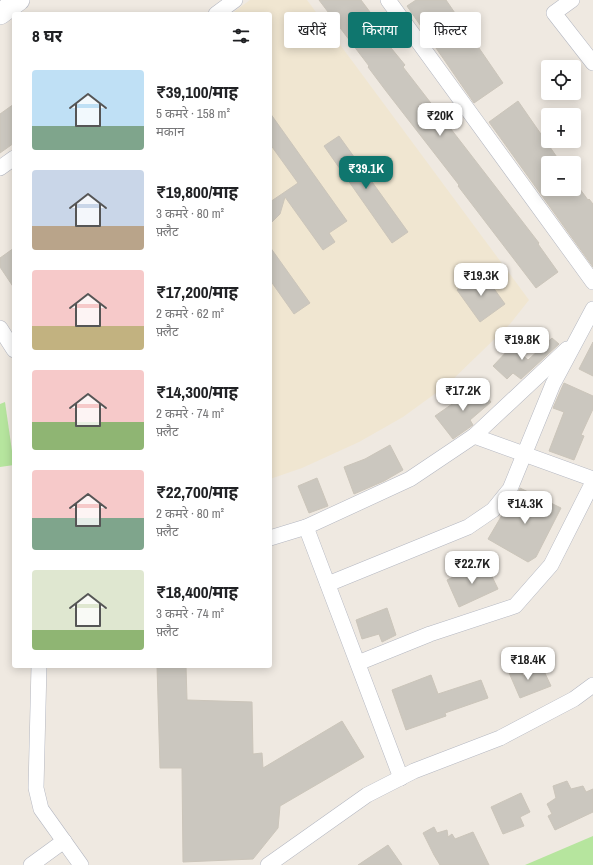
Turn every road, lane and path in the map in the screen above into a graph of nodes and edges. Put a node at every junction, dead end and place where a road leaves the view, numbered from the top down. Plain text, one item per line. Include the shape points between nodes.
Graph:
1 (19, 0) edge
2 (235, 0) edge
3 (388, 0) edge
4 (572, 0) edge
5 (219, 12) edge
6 (0, 14) edge
7 (593, 63) edge
8 (12, 159) edge
9 (0, 168) edge
10 (593, 282) edge
11 (593, 309) edge
12 (0, 328) edge
13 (575, 341) junction
14 (12, 347) edge
15 (474, 436) junction
16 (524, 454) junction
17 (593, 480) edge
18 (306, 527) junction
19 (272, 537) edge
20 (328, 584) junction
21 (358, 663) junction
22 (39, 668) edge
23 (593, 685) edge
24 (401, 778) junction
25 (64, 841) junction
26 (31, 865) edge
27 (81, 865) edge
28 (268, 865) edge

1 - 6 main road
2 - 5 street
3 - 10 street
4 - 7 street via 554,13
8 - 9 street
11 - 13 street
12 - 14 street
13 - 15 street
13 - 16 street via 553,384
15 - 16 street
15 - 18 street via 410,479
16 - 17 street
16 - 20 street via 510,489 493,510 468,527
17 - 21 street via 551,565 515,606 430,634
18 - 19 street
18 - 20 street
20 - 21 street
21 - 24 street
22 - 25 street via 36,788 41,809
23 - 24 street via 574,699 500,738
24 - 28 street via 367,795
25 - 26 street
25 - 27 street

